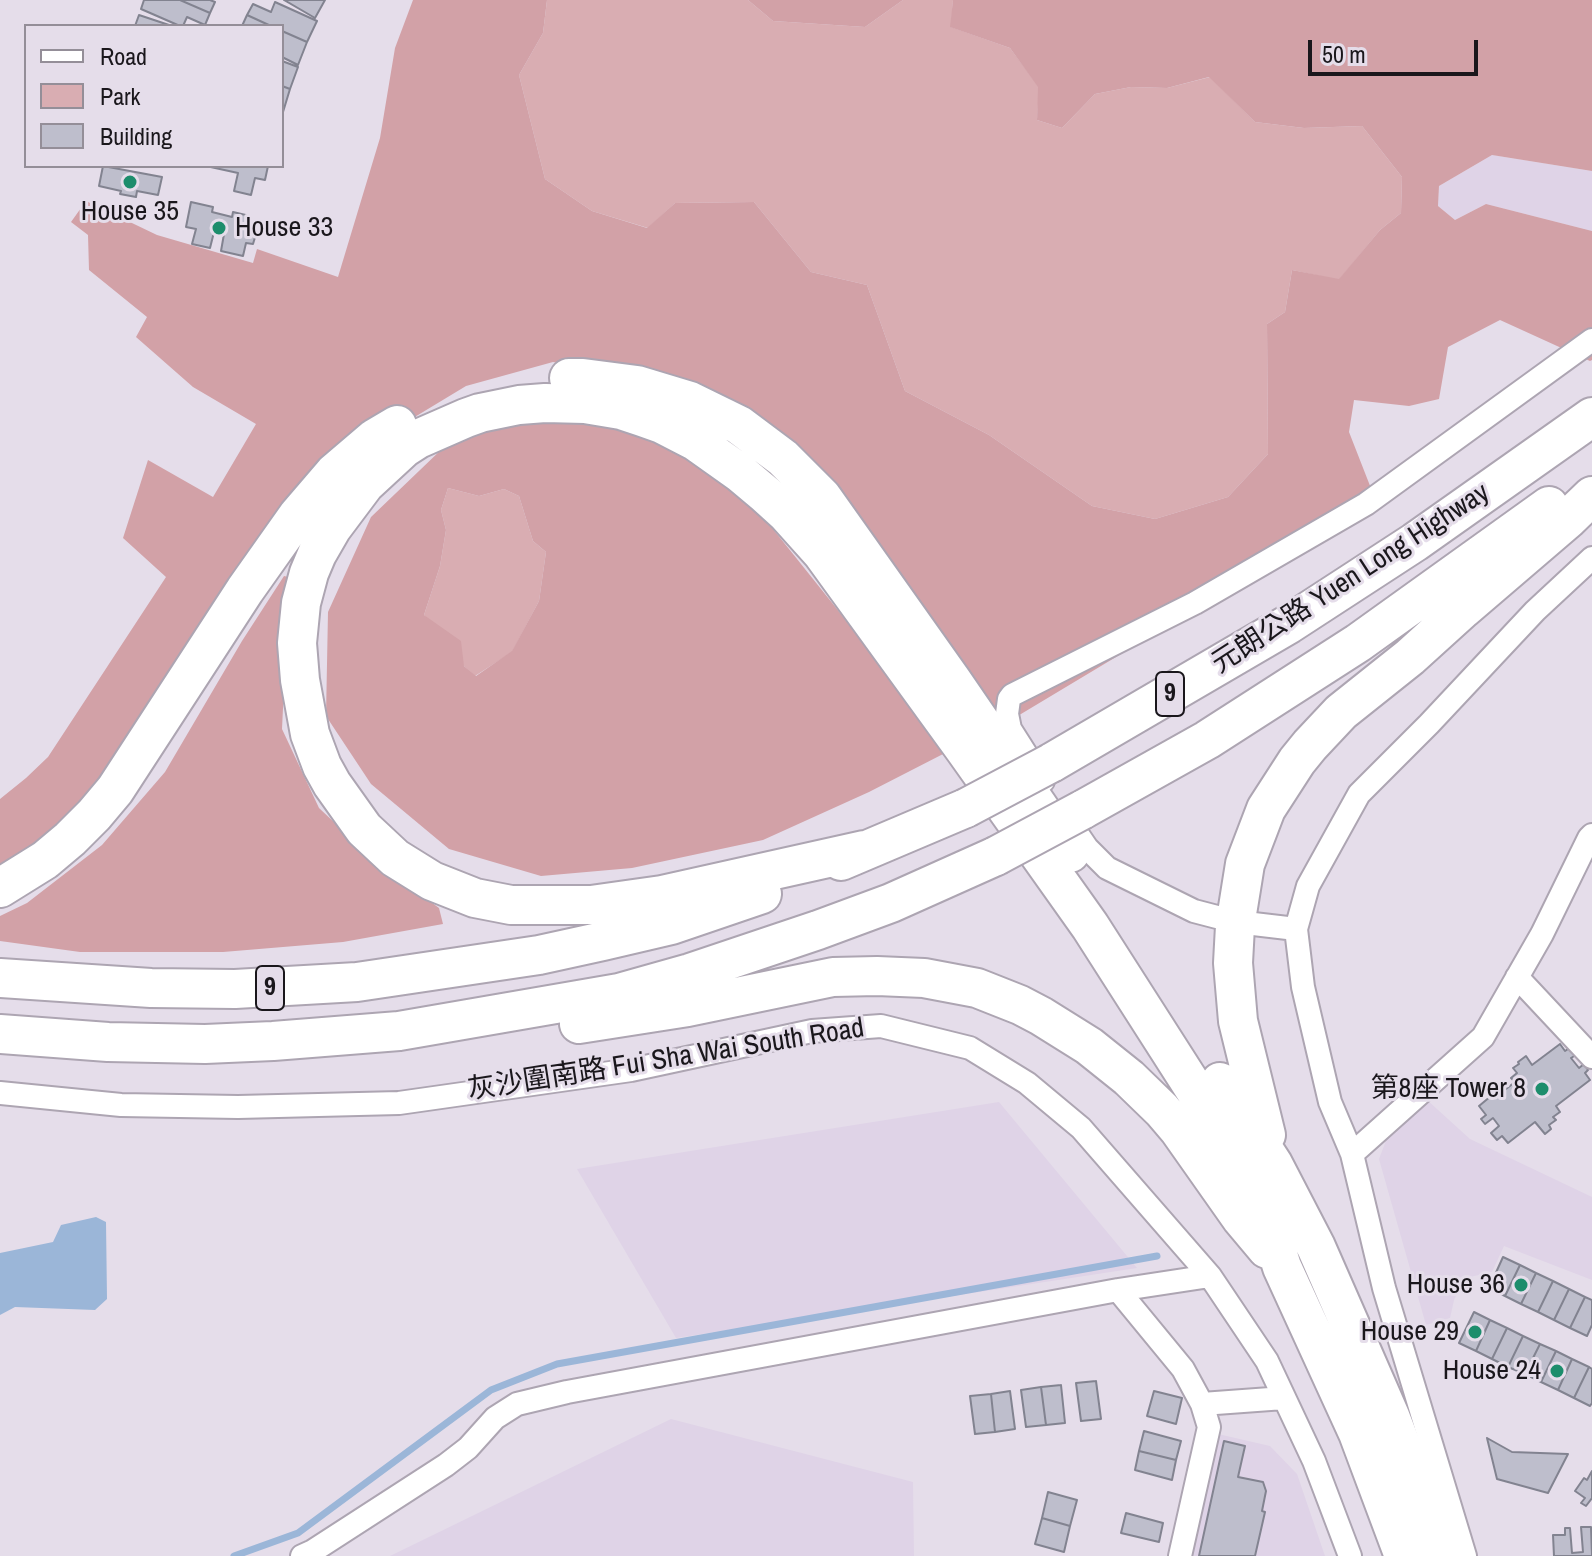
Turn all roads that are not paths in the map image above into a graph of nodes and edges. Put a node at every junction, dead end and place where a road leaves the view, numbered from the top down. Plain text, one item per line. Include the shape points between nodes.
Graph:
1 (1592, 340) edge
2 (1592, 417) edge
3 (1592, 476) edge
4 (1592, 496) edge
5 (1592, 558) edge
6 (1592, 835) edge
7 (864, 850) junction
8 (0, 888) edge
9 (1217, 917) dead end
10 (1245, 923) dead end
11 (1296, 929) junction
12 (1517, 977) junction
13 (0, 978) edge
14 (399, 1031) junction
15 (0, 1034) edge
16 (1592, 1057) edge
17 (0, 1093) edge
18 (1352, 1154) junction
19 (1273, 1164) junction
20 (1282, 1267) junction
21 (1210, 1276) junction
22 (1118, 1290) junction
23 (1284, 1398) junction
24 (1202, 1404) junction
25 (1403, 1500) junction
26 (302, 1556) edge
27 (1180, 1556) edge
28 (1350, 1556) edge
29 (1404, 1556) edge
30 (1440, 1556) edge
31 (1465, 1556) edge

1 - 9 street via 1366,504 1195,603 1010,697 1010,729 1099,861 1194,911
2 - 7 highway, 元朗公路 Yuen Long Highway / 9, bridge via 1289,624 1051,763 966,808
3 - 14 highway, 元朗公路 Yuen Long Highway / 9, bridge via 1367,636 1207,740 996,856 891,903 690,973 619,993
4 - 19 highway via 1341,712 1297,761 1266,809 1245,864 1233,963 1238,1021
5 - 11 street via 1359,794 1308,886
6 - 12 street
7 - 13 highway, 元朗公路 Yuen Long Highway / 9 via 792,885 671,925 539,955 403,976 235,989
7 - 20 highway via 662,895 591,905 511,905 432,881 395,858 364,829 332,784 310,734 297,643 301,603 317,554 359,491 397,454 444,427 494,410 545,403 621,410 695,441 740,473 822,553 1090,926 1261,1201
8 - 19 highway via 70,839 115,790 298,515 334,473 375,438 423,410 487,387 528,379 583,378 637,385 690,401 739,425 822,497 1050,823
10 - 11 street
11 - 18 street via 1303,987 1330,1102
12 - 16 street
12 - 18 street via 1483,1037
14 - 15 highway, 元朗公路 Yuen Long Highway / 9 via 205,1044
14 - 20 highway via 568,1026 833,977 924,978 977,988 1041,1016 1129,1078 1171,1120
17 - 21 street, 灰沙圍南路 Fui Sha Wai South Road via 136,1106 399,1103 631,1070 812,1031 881,1026 970,1048 1027,1083 1081,1128
18 - 31 street via 1384,1288
19 - 25 highway via 1316,1247 1390,1416
20 - 25 highway via 1358,1433
21 - 22 street
21 - 23 street, 灰沙圍南路 Fui Sha Wai South Road via 1267,1361
22 - 24 street via 1183,1369
22 - 26 street via 517,1404 446,1465
23 - 24 street
23 - 28 street, 灰沙圍南路 Fui Sha Wai South Road
24 - 27 street via 1209,1427
25 - 29 highway
25 - 30 highway

